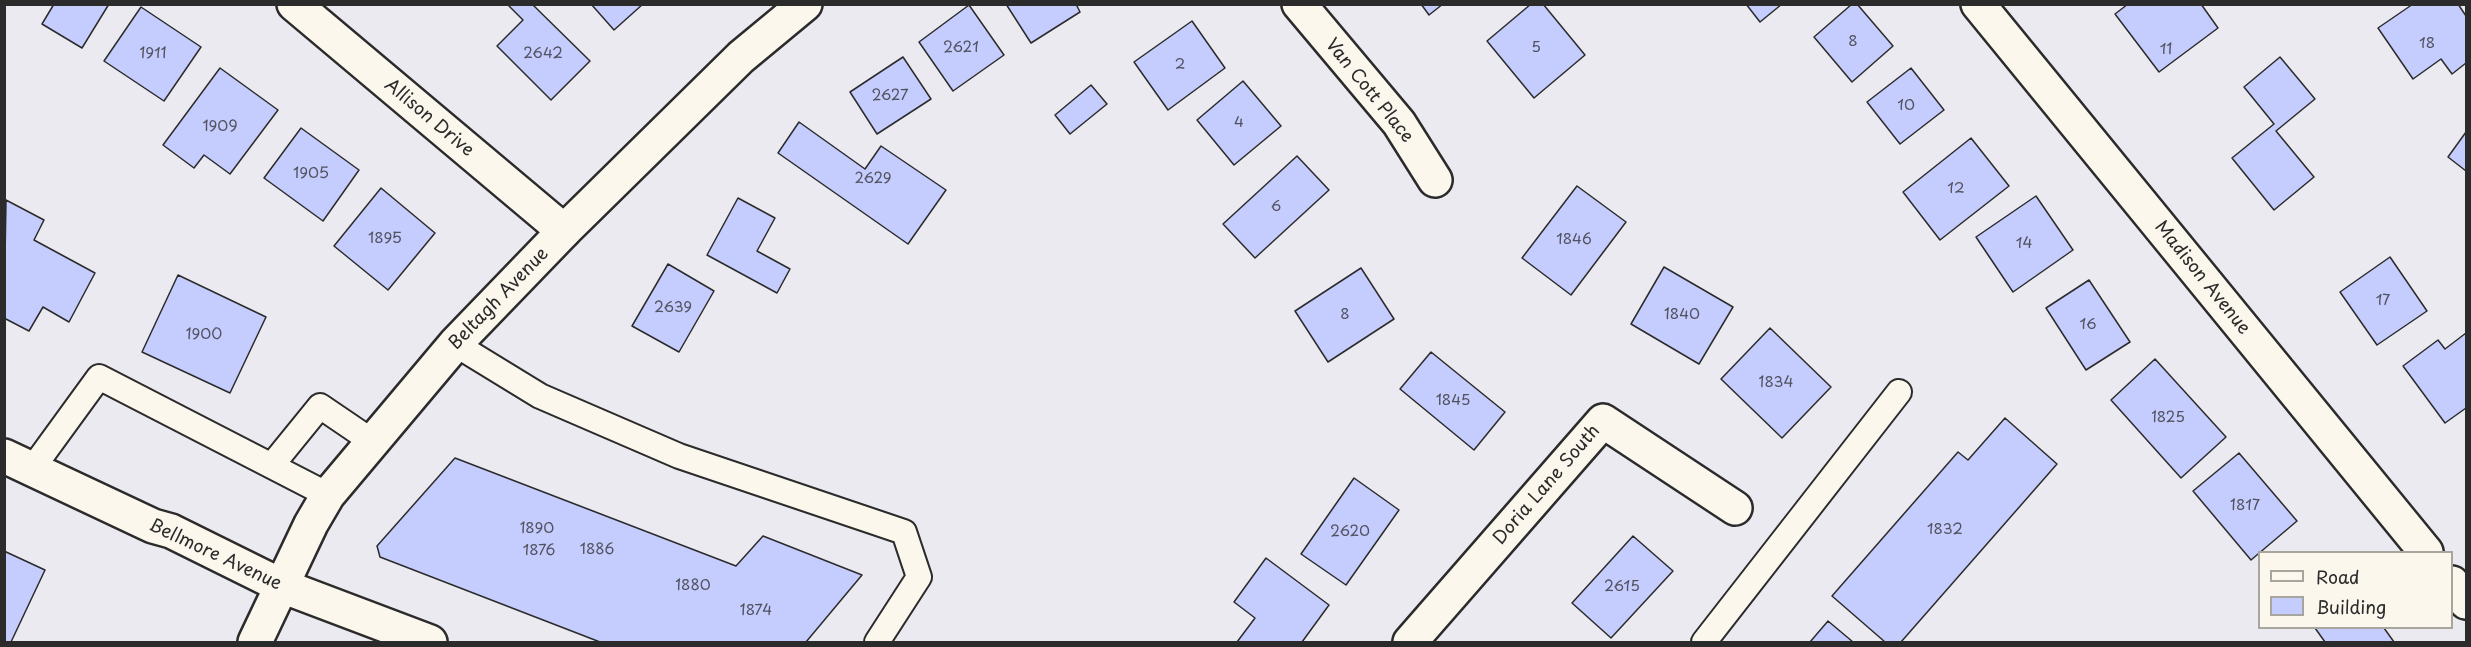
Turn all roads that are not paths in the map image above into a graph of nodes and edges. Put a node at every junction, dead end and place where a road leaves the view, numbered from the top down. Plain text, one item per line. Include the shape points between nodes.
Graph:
1 (294, 4) edge
2 (805, 4) edge
3 (1299, 4) edge
4 (1978, 4) edge
5 (1435, 180) dead end
6 (564, 231) junction
7 (455, 345) junction
8 (1899, 392) dead end
9 (373, 442) junction
10 (18, 463) edge
11 (272, 465) junction
12 (328, 495) junction
13 (1735, 508) dead end
14 (2425, 551) edge
15 (282, 586) junction
16 (2453, 586) edge
17 (2466, 602) edge
18 (255, 642) edge
19 (430, 642) edge
20 (877, 642) edge
21 (1410, 642) edge
22 (1704, 642) edge

1 - 6 street, Allison Drive
2 - 6 street, Beltagh Avenue via 741,57
3 - 5 street, Van Cott Place via 1399,123
4 - 14 street, Madison Avenue
6 - 7 street, Beltagh Avenue
7 - 9 street, Beltagh Avenue
7 - 20 lane via 540,396 679,456 904,532 919,577
8 - 22 lane
9 - 11 lane via 320,406
9 - 12 street, Beltagh Avenue
10 - 11 lane via 99,377
10 - 15 street, Bellmore Avenue
11 - 12 lane
12 - 15 street, Beltagh Avenue
13 - 21 street, Doria Lane South via 1603,421
15 - 18 street, Beltagh Avenue
15 - 19 street, Bellmore Avenue
16 - 17 street

